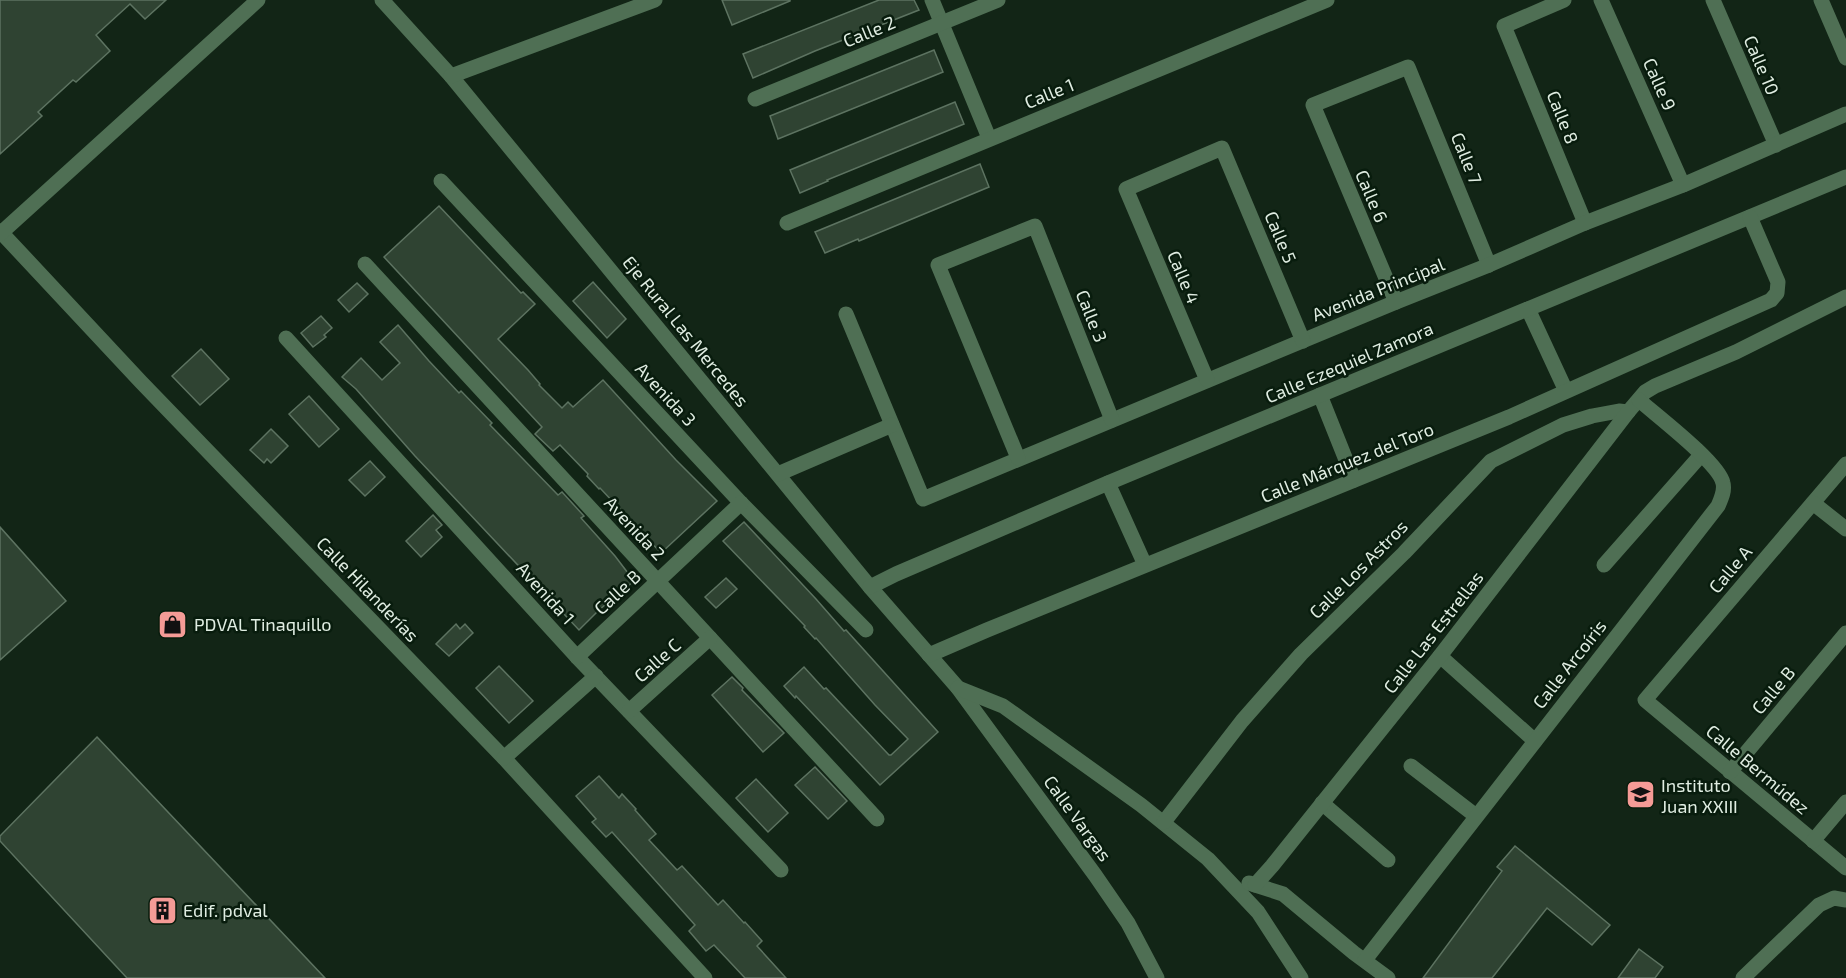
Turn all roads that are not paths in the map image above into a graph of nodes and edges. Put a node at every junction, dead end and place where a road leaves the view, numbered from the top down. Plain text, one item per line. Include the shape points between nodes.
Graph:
1 (258, 0) edge
2 (382, 0) edge
3 (655, 0) edge
4 (932, 0) edge
5 (998, 0) edge
6 (1328, 0) edge
7 (1564, 0) edge
8 (1601, 0) edge
9 (1713, 0) edge
10 (1821, 0) edge
11 (941, 23) junction
12 (1846, 58) edge
13 (1408, 67) joint
14 (451, 76) junction
15 (755, 99) dead end
16 (1846, 114) edge
17 (989, 138) junction
18 (1776, 145) junction
19 (1222, 148) joint
20 (1846, 177) edge
21 (441, 181) dead end
22 (1683, 184) junction
23 (1750, 217) junction
24 (787, 223) dead end
25 (1585, 223) junction
26 (1, 232) edge
27 (365, 264) dead end
28 (1489, 265) junction
29 (1846, 297) edge
30 (1395, 302) junction
31 (1527, 309) junction
32 (846, 314) dead end
33 (286, 338) dead end
34 (1303, 341) junction
35 (1207, 380) junction
36 (1566, 391) junction
37 (1320, 395) junction
38 (1639, 400) junction
39 (1628, 412) junction
40 (1112, 420) junction
41 (892, 425) junction
42 (1701, 455) junction
43 (1018, 458) junction
44 (1846, 464) edge
45 (778, 474) junction
46 (1354, 480) junction
47 (1108, 483) junction
48 (741, 503) junction
49 (1813, 503) junction
50 (1846, 529) edge
51 (1145, 565) junction
52 (1604, 565) dead end
53 (658, 581) junction
54 (870, 587) junction
55 (866, 630) dead end
56 (1846, 633) edge
57 (710, 638) junction
58 (929, 655) junction
59 (1440, 656) junction
60 (578, 657) junction
61 (596, 676) junction
62 (958, 688) junction
63 (1645, 700) joint
64 (629, 711) junction
65 (1535, 741) junction
66 (504, 758) junction
67 (1411, 766) dead end
68 (1730, 772) junction
69 (1846, 802) edge
70 (1322, 803) junction
71 (1476, 816) junction
72 (877, 819) dead end
73 (1164, 822) junction
74 (1813, 841) junction
75 (1388, 860) dead end
76 (1846, 868) edge
77 (780, 870) dead end
78 (1223, 875) junction
79 (1255, 885) junction
80 (1846, 900) edge
81 (1365, 960) junction
82 (705, 978) edge
83 (1158, 978) edge
84 (1301, 978) edge
85 (1388, 978) edge
86 (1743, 978) edge

1 - 26 street
2 - 14 street, Eje Rural Las Mercedes
3 - 14 street
4 - 11 street
5 - 11 street, Calle 2
6 - 17 street, Calle 1
7 - 25 street, Calle 8 via 1504,26
8 - 22 street, Calle 9
9 - 18 street, Calle 10
10 - 12 street
11 - 15 street, Calle 2
11 - 17 street
13 - 28 street, Calle 7
13 - 30 street, Calle 6 via 1313,105
14 - 45 street, Eje Rural Las Mercedes
16 - 18 street, Avenida Principal
17 - 24 street, Calle 1
18 - 22 street, Avenida Principal
19 - 34 street, Calle 5
19 - 35 street, Calle 4 via 1126,189
20 - 23 street, Calle Ezequiel Zamora
21 - 48 street, Avenida 3
22 - 25 street, Avenida Principal
23 - 31 street, Calle Ezequiel Zamora
23 - 36 street, Calle Márquez del Toro via 1778,282 1775,297
25 - 28 street, Avenida Principal
26 - 66 street, Calle Hilanderías
27 - 53 street, Avenida 2
28 - 30 street, Avenida Principal
29 - 38 street, Calle Las Estrellas via 1737,352 1655,386
30 - 34 street, Avenida Principal
31 - 36 street
31 - 37 street, Calle Ezequiel Zamora
32 - 41 street
33 - 60 street, Avenida 1
34 - 35 street, Avenida Principal
35 - 40 street, Avenida Principal
36 - 46 street, Calle Márquez del Toro
37 - 46 street
37 - 47 street, Calle Ezequiel Zamora
38 - 39 street, Calle Las Estrellas
38 - 42 street, Calle Arcoíris
39 - 59 street, Calle Las Estrellas
39 - 73 street, Calle Los Astros via 1592,416 1563,425 1491,461 1300,654
40 - 43 street, Avenida Principal
40 - 43 street, Calle 3 via 1035,226 938,265
41 - 43 street, Avenida Principal via 923,499
41 - 45 street
42 - 52 street
42 - 65 street, Calle Arcoíris via 1723,482 1718,506
44 - 49 street, Calle A
45 - 54 street, Eje Rural Las Mercedes
46 - 51 street, Calle Márquez del Toro
47 - 51 street
47 - 54 street, Calle Ezequiel Zamora
48 - 53 street, Calle B
48 - 55 street, Avenida 3
49 - 50 street
49 - 63 street, Calle A
51 - 58 street, Calle Márquez del Toro
53 - 57 street, Avenida 2
53 - 60 street, Calle B
54 - 58 street, Eje Rural Las Mercedes
56 - 68 street, Calle B
57 - 64 street, Calle C
57 - 72 street, Avenida 2
58 - 62 street, Eje Rural Las Mercedes
59 - 65 street
59 - 70 street, Calle Las Estrellas
60 - 61 street, Avenida 1
61 - 64 street, Avenida 1
61 - 66 street
62 - 73 street via 1003,706
62 - 83 street, Calle Vargas via 1115,903
63 - 68 street, Calle Bermúdez
64 - 77 street, Avenida 1
65 - 71 street, Calle Arcoíris
66 - 82 street, Calle Hilanderías
67 - 71 street
68 - 74 street, Calle Bermúdez
69 - 74 street
70 - 75 street
70 - 79 street, Calle Las Estrellas
71 - 81 street, Calle Arcoíris
73 - 78 street
74 - 76 street, Calle Bermúdez
78 - 79 street
78 - 84 street via 1258,912
79 - 81 street via 1283,894
80 - 86 street via 1834,898 1819,905
81 - 85 street

